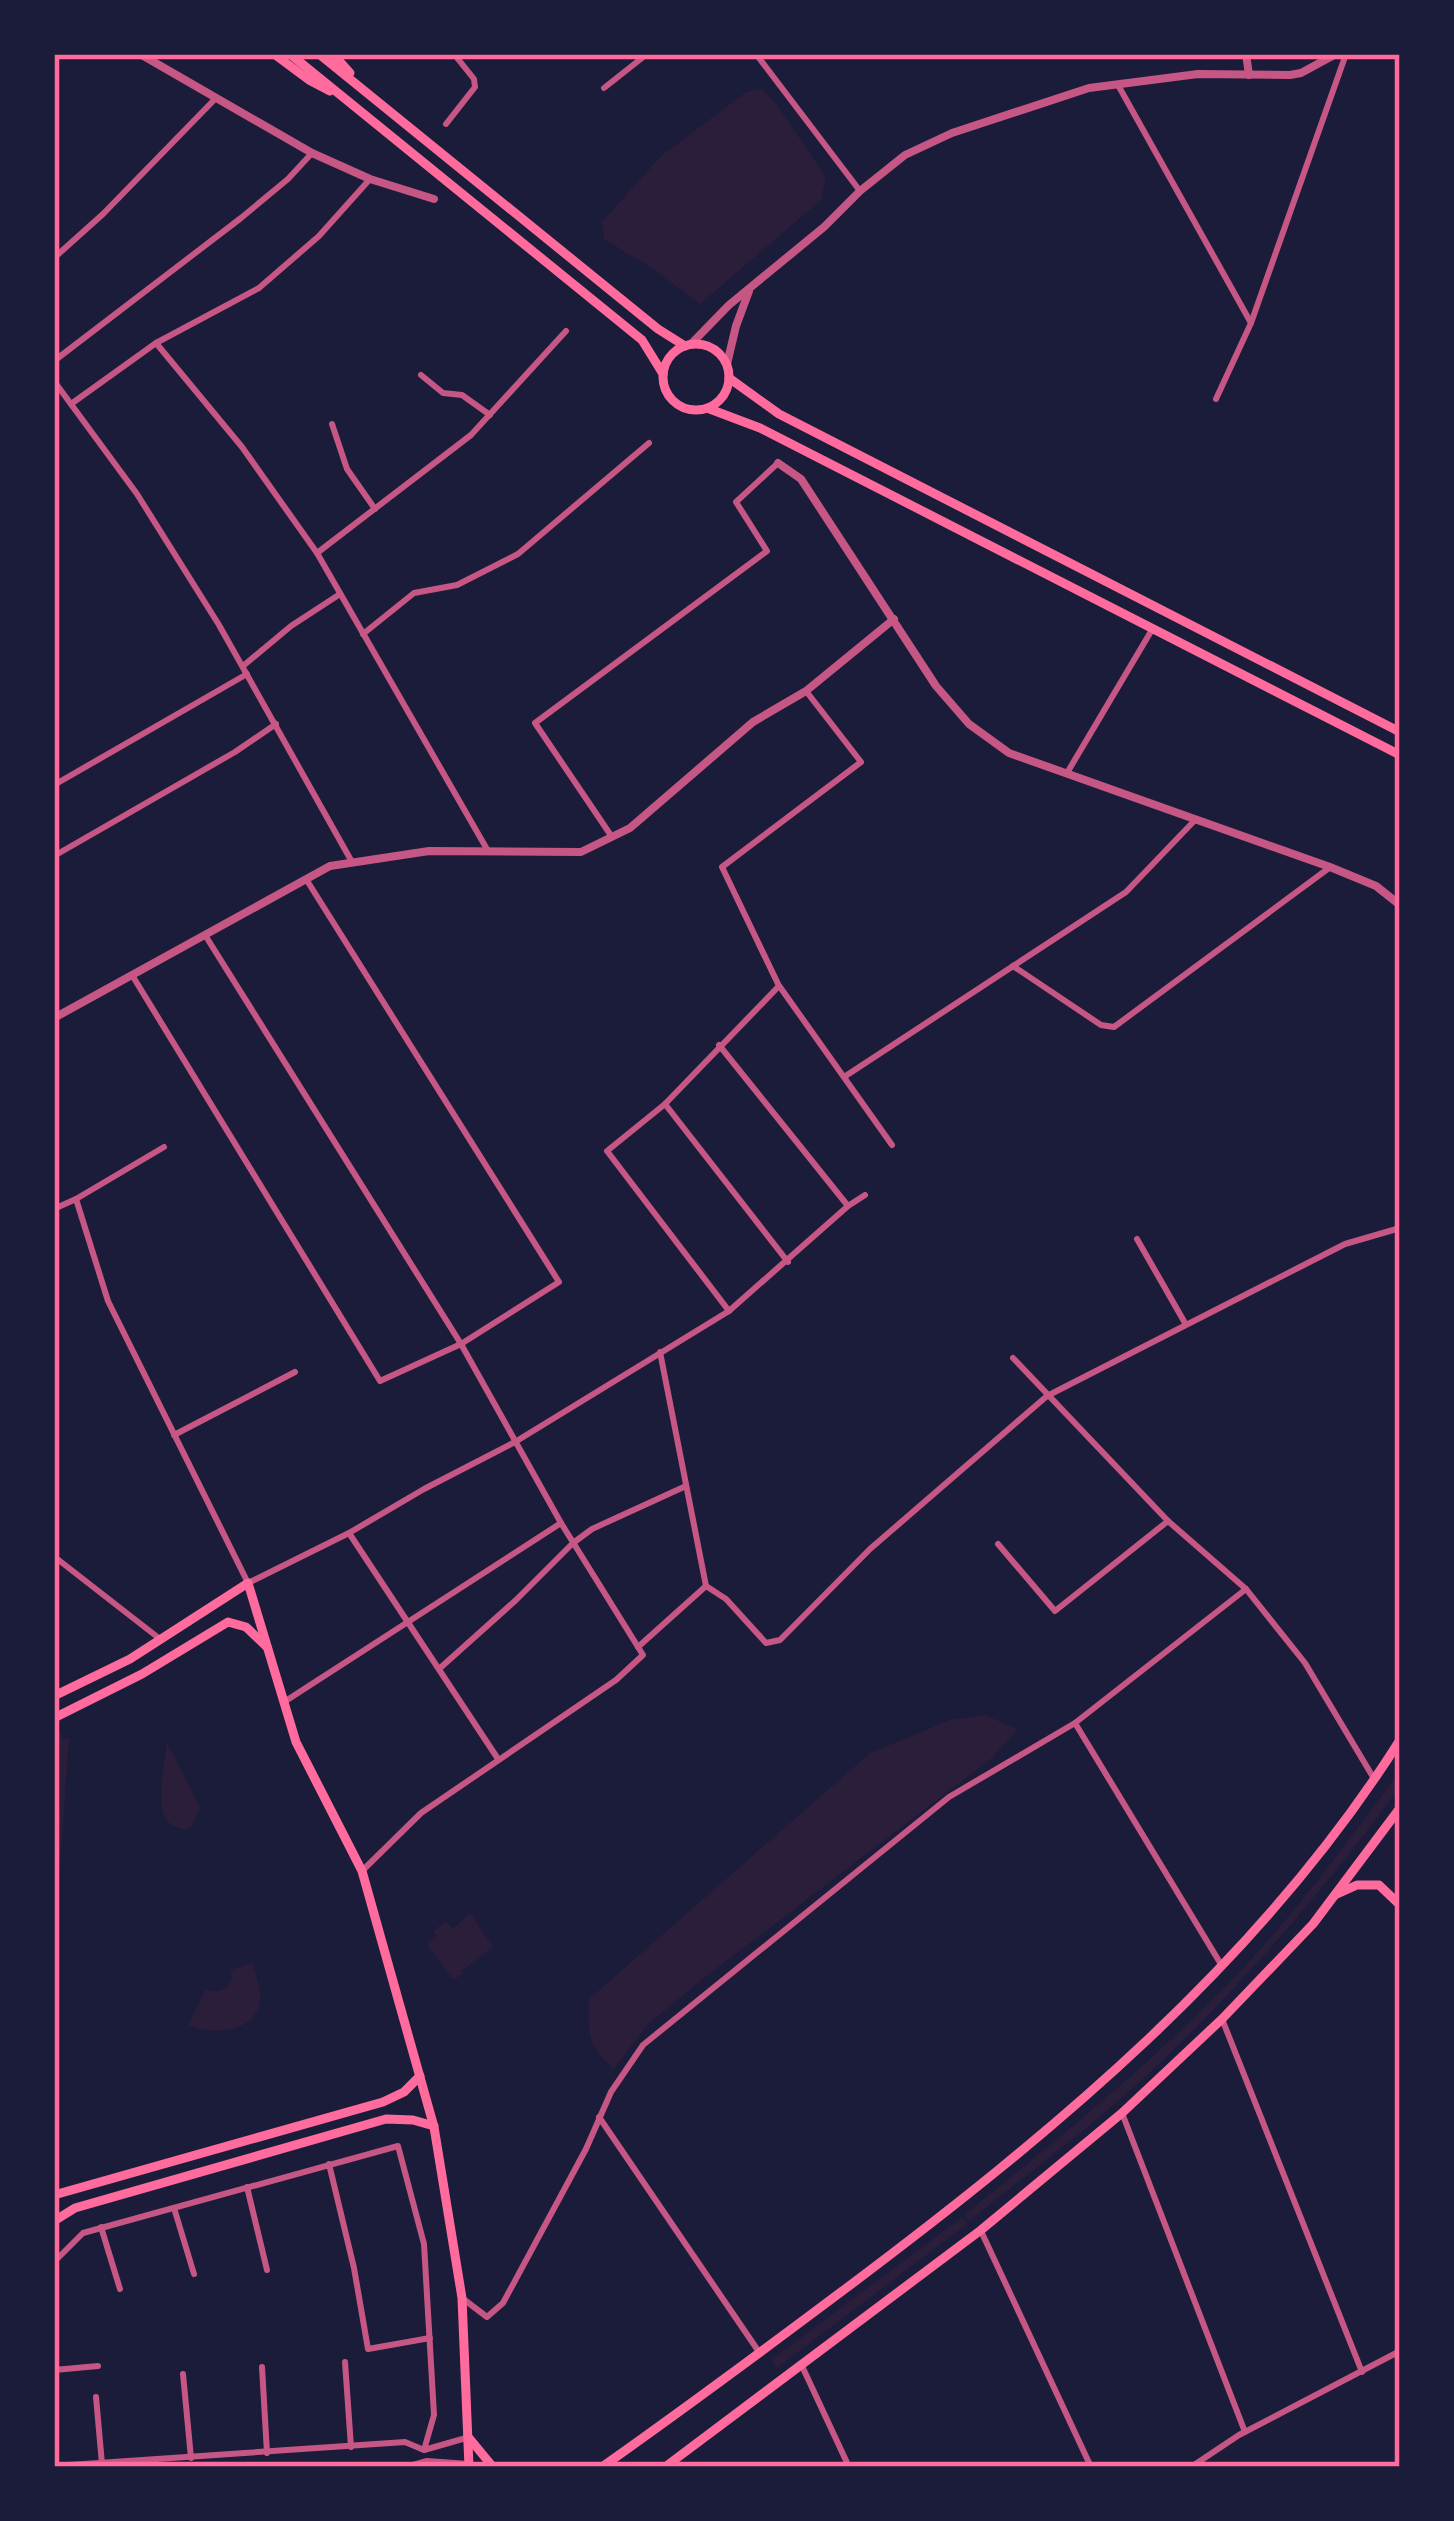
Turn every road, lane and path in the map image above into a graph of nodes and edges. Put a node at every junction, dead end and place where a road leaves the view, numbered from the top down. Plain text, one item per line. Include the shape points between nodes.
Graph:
1 (140, 54) edge
2 (274, 54) edge
3 (290, 54) edge
4 (319, 54) edge
5 (333, 54) edge
6 (454, 54) edge
7 (647, 54) edge
8 (756, 54) edge
9 (1246, 54) edge
10 (1336, 54) edge
11 (1346, 54) edge
12 (1249, 75) junction
13 (1118, 85) junction
14 (360, 87) junction
15 (604, 88) dead end
16 (343, 97) junction
17 (215, 99) junction
18 (446, 124) dead end
19 (312, 153) junction
20 (370, 178) junction
21 (860, 191) junction
22 (434, 200) dead end
23 (54, 258) edge
24 (749, 291) junction
25 (1251, 322) junction
26 (566, 331) dead end
27 (156, 343) junction
28 (688, 345) junction
29 (54, 362) edge
30 (727, 364) junction
31 (663, 374) junction
32 (421, 375) dead end
33 (729, 378) junction
34 (54, 381) edge
35 (1216, 399) dead end
36 (71, 404) junction
37 (707, 408) junction
38 (490, 415) junction
39 (332, 424) dead end
40 (650, 442) dead end
41 (778, 463) joint
42 (375, 509) junction
43 (317, 553) junction
44 (340, 594) junction
45 (894, 619) junction
46 (1154, 628) junction
47 (363, 634) junction
48 (245, 670) junction
49 (806, 691) junction
50 (276, 724) junction
51 (1400, 733) edge
52 (1400, 755) edge
53 (1067, 773) junction
54 (54, 785) edge
55 (1196, 819) junction
56 (612, 837) junction
57 (489, 852) junction
58 (54, 856) edge
59 (352, 863) junction
60 (1330, 867) junction
61 (306, 879) junction
62 (1400, 905) edge
63 (205, 935) junction
64 (1013, 966) junction
65 (132, 975) junction
66 (779, 986) junction
67 (54, 1018) edge
68 (719, 1045) junction
69 (844, 1077) junction
70 (665, 1104) junction
71 (892, 1145) dead end
72 (164, 1147) dead end
73 (865, 1196) dead end
74 (76, 1199) junction
75 (848, 1206) junction
76 (55, 1208) edge
77 (1400, 1228) edge
78 (1138, 1239) dead end
79 (788, 1262) junction
80 (729, 1311) junction
81 (1185, 1323) junction
82 (461, 1344) junction
83 (660, 1352) junction
84 (1013, 1358) dead end
85 (295, 1372) dead end
86 (1047, 1396) junction
87 (174, 1436) junction
88 (515, 1442) junction
89 (686, 1486) junction
90 (1168, 1521) junction
91 (561, 1523) junction
92 (349, 1532) junction
93 (573, 1543) junction
94 (998, 1544) dead end
95 (56, 1558) edge
96 (248, 1583) junction
97 (706, 1586) junction
98 (1246, 1589) junction
99 (218, 1602) junction
100 (227, 1622) junction
101 (409, 1622) junction
102 (160, 1639) junction
103 (268, 1647) junction
104 (638, 1648) junction
105 (439, 1669) junction
106 (54, 1696) edge
107 (284, 1702) junction
108 (54, 1718) edge
109 (1075, 1723) junction
110 (1400, 1740) edge
111 (498, 1759) junction
112 (1375, 1780) junction
113 (1399, 1815) edge
114 (362, 1871) junction
115 (1337, 1894) junction
116 (1400, 1905) edge
117 (1222, 1966) junction
118 (1222, 2019) junction
119 (421, 2076) junction
120 (1122, 2113) junction
121 (599, 2117) junction
122 (434, 2127) junction
123 (329, 2164) junction
124 (248, 2187) junction
125 (54, 2195) edge
126 (174, 2208) junction
127 (54, 2221) edge
128 (100, 2227) junction
129 (981, 2230) junction
130 (54, 2262) edge
131 (267, 2270) dead end
132 (194, 2274) dead end
133 (120, 2289) dead end
134 (462, 2298) junction
135 (430, 2338) junction
136 (1400, 2351) edge
137 (760, 2353) junction
138 (345, 2362) dead end
139 (801, 2363) junction
140 (98, 2366) dead end
141 (262, 2367) dead end
142 (54, 2370) edge
143 (1362, 2372) junction
144 (183, 2374) dead end
145 (96, 2397) dead end
146 (1245, 2432) junction
147 (469, 2438) junction
148 (351, 2447) junction
149 (424, 2450) junction
150 (267, 2453) junction
151 (190, 2458) junction
152 (102, 2464) junction
153 (438, 2464) edge
154 (469, 2465) edge
155 (604, 2465) edge
156 (54, 2466) edge
157 (406, 2467) edge
158 (493, 2467) edge
159 (664, 2467) edge
160 (849, 2467) edge
161 (1091, 2467) edge
162 (1191, 2467) edge

1 - 17 street
2 - 16 main road
3 - 16 main road
4 - 14 main road
5 - 14 main road
6 - 18 street via 475,87
7 - 15 street
8 - 21 street
9 - 12 street
10 - 12 street via 1301,73
11 - 25 street
12 - 13 street
13 - 21 street via 952,133 905,155
13 - 25 street
14 - 28 main road
16 - 31 main road via 642,340
17 - 19 street
17 - 23 street
19 - 20 street
19 - 29 street via 242,218
20 - 22 street
20 - 27 street via 259,288
21 - 24 street
24 - 28 street
24 - 30 street
25 - 35 street
26 - 38 street
27 - 36 street
27 - 43 street
28 - 30 main road via 712,348
28 - 31 main road
30 - 33 main road
31 - 37 main road via 676,403
32 - 38 street
33 - 37 main road via 724,395
33 - 51 main road via 779,414
34 - 36 street
36 - 48 street
37 - 46 main road
38 - 42 street
39 - 42 street via 347,469
40 - 47 street via 518,554 457,585 414,593
41 - 45 street via 801,479
41 - 56 street via 736,502 766,551 535,723
42 - 43 street
43 - 44 street
44 - 47 street
44 - 48 street
45 - 49 street
45 - 53 street via 969,724 1009,753
46 - 52 main road
46 - 53 street
47 - 57 street
48 - 50 street
48 - 54 street
49 - 56 street via 753,722
49 - 66 street via 861,762 722,867
50 - 58 street
50 - 59 street
53 - 55 street
55 - 60 street
55 - 64 street via 1126,892
56 - 57 street via 581,852
57 - 59 street
59 - 61 street
60 - 62 street
60 - 64 street via 1114,1027
61 - 63 street
61 - 82 street via 559,1282
63 - 65 street
63 - 82 street
64 - 69 street
65 - 67 street
65 - 82 street via 380,1381
66 - 68 street
66 - 69 street
68 - 70 street
68 - 75 street
69 - 71 street
70 - 79 street
70 - 80 street via 607,1151
72 - 74 street
73 - 75 street
74 - 76 street
74 - 87 street via 108,1301
75 - 79 street
77 - 81 street via 1345,1244
78 - 81 street
79 - 80 street
80 - 83 street
81 - 86 street
82 - 88 street
83 - 88 street
83 - 89 street
84 - 86 street
85 - 87 street
86 - 90 street
86 - 97 street via 870,1549 780,1640 766,1643
87 - 96 street
88 - 91 street
88 - 92 street
89 - 93 street
89 - 97 street
90 - 94 street via 1055,1611
90 - 98 street
91 - 93 street
91 - 101 street
92 - 96 street
92 - 101 street
93 - 104 street
93 - 105 street
95 - 102 street
96 - 99 main road
96 - 103 main road
97 - 104 street
98 - 109 street
98 - 112 street via 1304,1664
99 - 100 main road
99 - 102 main road
100 - 103 main road
100 - 108 main road
101 - 105 street
101 - 107 street
102 - 106 main road
103 - 107 main road
104 - 111 street via 643,1655 616,1680
105 - 111 street
107 - 114 main road
109 - 117 street
109 - 121 street via 950,1797 733,1970 643,2045
110 - 112 main road
111 - 114 street via 422,1813
112 - 117 main road
113 - 115 main road
114 - 119 main road
115 - 116 main road via 1378,1885
115 - 118 main road
117 - 137 main road via 966,2198
118 - 120 main road
118 - 143 street
119 - 122 main road
119 - 125 main road via 383,2102
120 - 129 main road
120 - 146 street
121 - 134 street via 502,2303 487,2317
121 - 137 street
122 - 127 main road via 386,2119 75,2208
122 - 134 main road
123 - 124 street
123 - 135 street via 368,2349
123 - 135 street via 398,2146 424,2244
124 - 126 street
124 - 131 street
126 - 128 street
126 - 132 street
128 - 130 street
128 - 133 street
129 - 139 main road
129 - 161 street
134 - 147 main road
135 - 149 street via 434,2415
136 - 143 street
137 - 155 main road
138 - 148 street
139 - 159 main road
139 - 160 street
140 - 142 street
141 - 150 street
143 - 146 street
144 - 151 street
145 - 152 street
146 - 162 street
147 - 149 street
147 - 154 main road
147 - 158 main road
148 - 149 street via 405,2442
148 - 150 street
150 - 151 street
151 - 152 street
152 - 156 street
153 - 154 street
153 - 157 street

